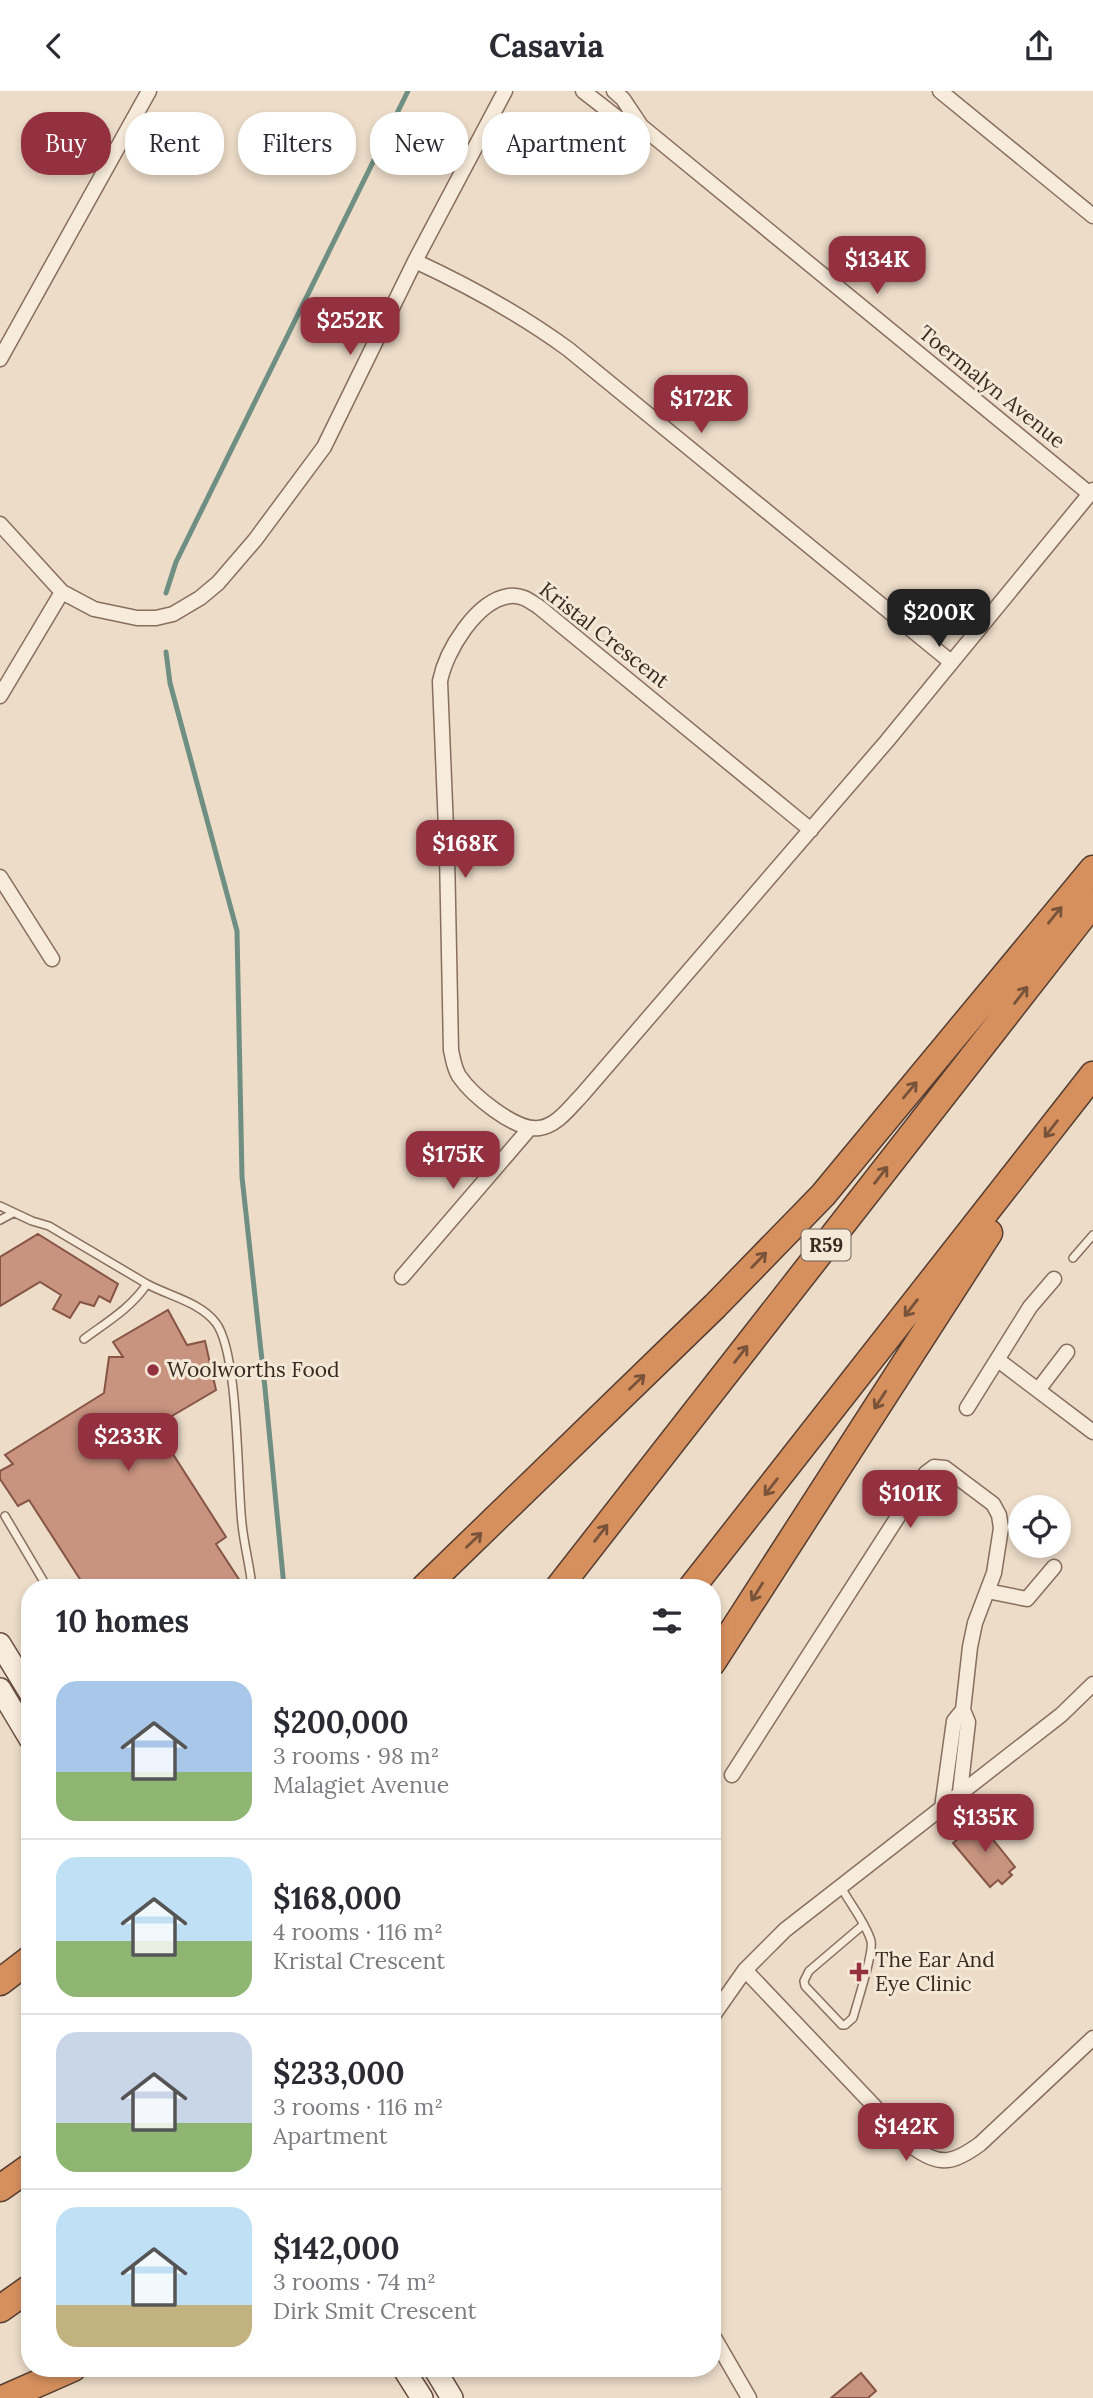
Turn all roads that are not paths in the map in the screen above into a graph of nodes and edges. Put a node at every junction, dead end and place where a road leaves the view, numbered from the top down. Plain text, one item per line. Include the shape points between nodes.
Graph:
1 (149, 91) edge
2 (505, 91) edge
3 (583, 91) edge
4 (614, 91) edge
5 (940, 91) edge
6 (611, 112) edge
7 (632, 112) edge
8 (650, 133) edge
9 (1093, 216) edge
10 (415, 261) junction
11 (0, 359) edge
12 (1091, 492) edge
13 (0, 523) edge
14 (62, 592) junction
15 (951, 662) junction
16 (0, 696) edge
17 (811, 830) junction
18 (1093, 869) edge
19 (0, 877) edge
20 (1093, 903) edge
21 (52, 959) dead end
22 (1093, 1075) edge
23 (530, 1128) junction
24 (1031, 1154) junction
25 (0, 1206) edge
26 (13, 1213) junction
27 (0, 1220) edge
28 (1093, 1235) edge
29 (1073, 1258) dead end
30 (402, 1277) dead end
31 (1055, 1279) dead end
32 (147, 1284) junction
33 (84, 1339) dead end
34 (1067, 1352) dead end
35 (998, 1360) junction
36 (1038, 1390) junction
37 (967, 1408) dead end
38 (1093, 1432) edge
39 (5, 1516) dead end
40 (1054, 1567) dead end
41 (42, 1579) edge
42 (251, 1579) edge
43 (433, 1579) edge
44 (565, 1579) edge
45 (698, 1579) edge
46 (987, 1591) junction
47 (0, 1644) edge
48 (721, 1649) edge
49 (21, 1678) edge
50 (1093, 1684) edge
51 (0, 1689) edge
52 (963, 1710) junction
53 (21, 1724) edge
54 (732, 1775) dead end
55 (960, 1792) junction
56 (942, 1808) junction
57 (841, 1887) junction
58 (863, 1925) junction
59 (21, 1966) edge
60 (745, 1970) junction
61 (0, 1982) edge
62 (721, 2004) edge
63 (1093, 2038) edge
64 (21, 2173) edge
65 (0, 2188) edge
66 (21, 2294) edge
67 (0, 2309) edge
68 (721, 2350) edge
69 (53, 2377) edge
70 (409, 2377) edge
71 (439, 2377) edge
72 (5, 2398) edge
73 (422, 2398) edge
74 (452, 2398) edge
75 (749, 2398) edge

1 - 11 street
2 - 10 street
3 - 6 street, Toermalyn Avenue
4 - 7 street, Toermalyn Avenue
5 - 9 street
8 - 12 street, Toermalyn Avenue
10 - 14 street via 324,447 218,583 188,607 156,618 94,609
10 - 15 street via 525,318 568,349
12 - 15 street
13 - 14 street
14 - 16 street
15 - 17 street
17 - 23 street via 582,1095 553,1123
17 - 23 street, Kristal Crescent via 523,596 496,600 477,614 448,655 439,689 452,1050 456,1069 482,1100 516,1124
43 -> 18 highway via 715,1306 822,1195
19 - 21 street
44 -> 20 highway, R59
22 -> 24 highway
23 - 30 street
24 -> 45 highway
24 -> 48 highway via 986,1238
25 - 26 lane
26 - 27 lane
26 - 32 lane via 49,1226
28 - 29 lane
31 - 35 street via 1030,1307
32 - 33 lane via 127,1308
32 - 42 lane via 210,1317 225,1343
34 - 36 street
35 - 36 street
35 - 37 street
36 - 38 street
39 - 41 lane
40 - 46 street via 1027,1599
46 - 52 street via 972,1634
46 - 54 street via 1000,1541 999,1515 993,1504 970,1486 944,1468 934,1467
47 - 49 street
50 - 55 street
51 - 53 street
52 - 55 street via 968,1722
52 - 56 street via 954,1721
55 - 56 street
56 - 57 street
57 - 58 lane
57 - 60 street via 785,1930
58 - 58 lane via 872,1946 853,2018 842,2025 804,1981 809,1971
59 - 61 highway
60 - 62 street
60 - 63 street via 913,2147 935,2160 955,2159 980,2144
64 - 65 highway
66 - 67 highway
68 - 75 street
69 - 72 highway
70 - 73 street
71 - 74 street

